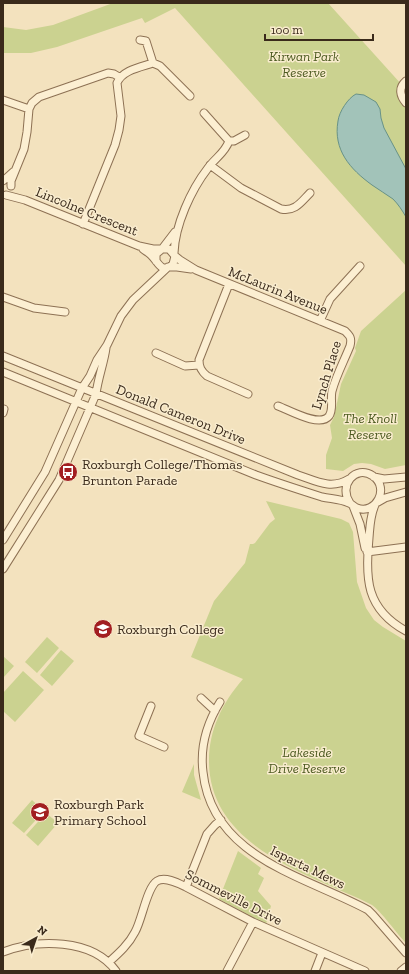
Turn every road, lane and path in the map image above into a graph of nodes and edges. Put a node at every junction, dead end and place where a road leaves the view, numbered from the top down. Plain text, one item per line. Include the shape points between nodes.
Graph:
1 (140, 40) dead end
2 (153, 63) junction
3 (119, 78) junction
4 (406, 81) edge
5 (190, 96) dead end
6 (3, 100) edge
7 (406, 103) edge
8 (28, 109) junction
9 (204, 113) dead end
10 (245, 135) dead end
11 (229, 141) junction
12 (210, 165) junction
13 (17, 167) junction
14 (3, 181) edge
15 (11, 187) junction
16 (310, 193) dead end
17 (4, 196) edge
18 (25, 200) junction
19 (83, 224) junction
20 (178, 228) junction
21 (139, 246) junction
22 (161, 249) junction
23 (174, 254) junction
24 (156, 262) junction
25 (360, 266) dead end
26 (168, 267) junction
27 (196, 270) junction
28 (229, 284) junction
29 (145, 288) junction
30 (3, 297) edge
31 (65, 312) dead end
32 (320, 321) junction
33 (350, 336) joint
34 (107, 345) junction
35 (156, 353) dead end
36 (3, 356) edge
37 (199, 365) junction
38 (3, 372) edge
39 (82, 388) junction
40 (96, 394) junction
41 (248, 394) dead end
42 (76, 402) junction
43 (278, 406) dead end
44 (90, 408) junction
45 (373, 476) junction
46 (406, 477) edge
47 (350, 479) junction
48 (406, 492) edge
49 (376, 503) junction
50 (351, 504) junction
51 (3, 540) edge
52 (406, 547) edge
53 (366, 552) junction
54 (3, 569) edge
55 (406, 631) edge
56 (202, 698) dead end
57 (220, 702) dead end
58 (152, 706) dead end
59 (215, 711) junction
60 (164, 747) dead end
61 (222, 820) junction
62 (186, 887) junction
63 (253, 922) junction
64 (3, 952) edge
65 (322, 953) junction
66 (406, 953) edge
67 (109, 962) junction
68 (406, 967) edge
69 (116, 971) edge
70 (227, 971) edge
71 (315, 971) edge
72 (365, 971) edge
73 (401, 971) edge

1 - 2 street via 146,41
2 - 3 street via 123,73
2 - 5 street via 160,66
3 - 8 street via 108,73 39,97
3 - 19 street via 119,130
4 - 7 street via 400,91
6 - 8 street
8 - 13 street via 24,149
9 - 11 street
10 - 11 street
11 - 12 street via 224,152
12 - 16 street via 240,188 288,211
12 - 20 street via 199,180
13 - 14 street
13 - 15 street
14 - 15 street, Lincolne Crescent via 8,182
15 - 17 street via 10,192
15 - 18 street, Lincolne Crescent
17 - 18 street, Lincolne Crescent
18 - 19 street, Lincolne Crescent
19 - 21 street, Lincolne Crescent
20 - 22 street
20 - 23 street
21 - 22 street, Lincolne Crescent
21 - 24 street, Lincolne Crescent
22 - 23 street via 169,249
22 - 24 street via 156,254
23 - 26 street via 173,264
23 - 27 street, McLaurin Avenue
24 - 26 street via 161,267
24 - 29 street via 153,276
25 - 32 street via 330,299
26 - 27 street, McLaurin Avenue
26 - 29 street
27 - 28 street, McLaurin Avenue
28 - 32 street, McLaurin Avenue
28 - 37 street
29 - 34 street via 132,300 121,316
30 - 31 street via 34,308
32 - 33 street, McLaurin Avenue via 345,331
33 - 43 street, Lynch Place via 350,346 335,381 330,416 316,421
34 - 39 street
34 - 40 street
35 - 37 street via 185,366
36 - 39 street, Donald Cameron Drive
37 - 41 street via 207,376
38 - 42 street, Donald Cameron Drive
39 - 40 street, Donald Cameron Drive
39 - 42 street
40 - 44 street
40 - 47 street, Donald Cameron Drive via 298,475 331,485 341,484
42 - 44 street, Donald Cameron Drive
42 - 51 street via 45,472
44 - 50 street, Donald Cameron Drive via 292,488
44 - 54 street via 59,480
45 - 46 street via 384,479
45 - 47 street via 361,473
45 - 49 street via 378,480 381,491
47 - 50 street via 345,494
48 - 49 street
49 - 50 street via 364,509
49 - 53 street via 369,524
50 - 53 street via 360,524
52 - 53 street
53 - 55 street via 369,587 373,597 387,618
56 - 59 street
57 - 59 street, Isparta Mews
58 - 60 street via 139,736
59 - 61 street, Isparta Mews via 208,725 202,766 207,790
61 - 62 street via 207,834
61 - 66 street, Isparta Mews via 238,840 265,861 368,910
62 - 63 street, Sommeville Drive
62 - 67 street, Sommeville Drive via 163,879 155,882 136,931 127,945
63 - 65 street, Sommeville Drive
63 - 70 street
64 - 67 street via 34,944 61,944 92,952
65 - 71 street
65 - 72 street, Sommeville Drive
67 - 69 street
68 - 73 street

